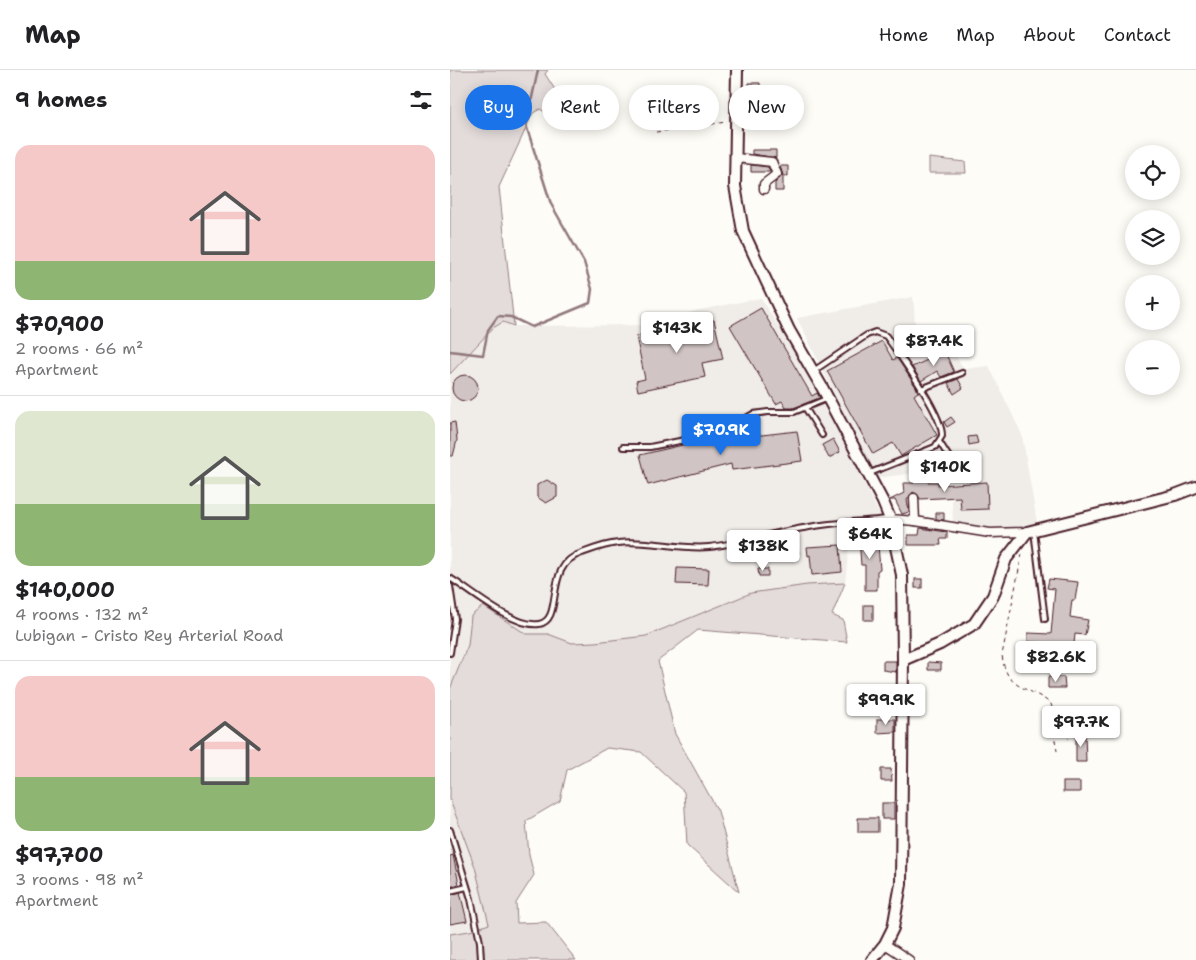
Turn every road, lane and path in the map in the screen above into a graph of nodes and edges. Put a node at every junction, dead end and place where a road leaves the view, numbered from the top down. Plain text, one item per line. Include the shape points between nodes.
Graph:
1 (737, 70) edge
2 (737, 85) edge
3 (729, 121) edge
4 (736, 130) edge
5 (656, 132) dead end
6 (736, 158) junction
7 (764, 189) dead end
8 (813, 371) junction
9 (962, 373) dead end
10 (921, 389) junction
11 (828, 398) junction
12 (806, 409) junction
13 (822, 435) dead end
14 (940, 443) junction
15 (623, 447) dead end
16 (868, 474) junction
17 (961, 476) dead end
18 (1196, 487) edge
19 (914, 498) dead end
20 (890, 519) junction
21 (915, 520) junction
22 (1031, 530) junction
23 (1023, 550) dead end
24 (450, 578) edge
25 (450, 586) edge
26 (1045, 619) dead end
27 (450, 653) edge
28 (904, 660) junction
29 (1058, 727) junction
30 (1069, 739) dead end
31 (1057, 751) dead end
32 (450, 830) edge
33 (455, 845) junction
34 (450, 850) edge
35 (466, 887) junction
36 (450, 891) edge
37 (885, 944) junction
38 (481, 960) edge
39 (872, 960) edge
40 (909, 960) edge

1 - 2 main road
3 - 5 path
4 - 6 main road
6 - 7 street via 772,162 777,174 764,184
6 - 8 main road via 737,201 743,231 789,330
8 - 10 lane via 867,335 881,333
8 - 11 main road
9 - 10 lane
10 - 14 lane via 942,432
11 - 12 lane
11 - 16 main road
12 - 13 lane
12 - 15 lane via 759,412 714,434 650,447
14 - 16 lane
14 - 17 lane
16 - 20 main road
18 - 22 main road
19 - 21 street
20 - 21 street
20 - 24 lane via 809,526 766,538 707,547 619,543 601,546 576,554 565,562 559,570 552,614 542,624 511,617
20 - 28 main road via 902,575
21 - 22 street via 990,533
22 - 26 lane
22 - 28 main road via 1006,559 993,596 974,624
23 - 29 path via 1003,663 1016,685 1051,704
25 - 27 lane via 455,618
28 - 37 main road via 901,884 897,915
29 - 30 path
29 - 31 path via 1054,734
32 - 33 lane
33 - 34 lane
33 - 35 lane
35 - 36 lane
35 - 38 lane via 480,942
37 - 39 main road
37 - 40 street

